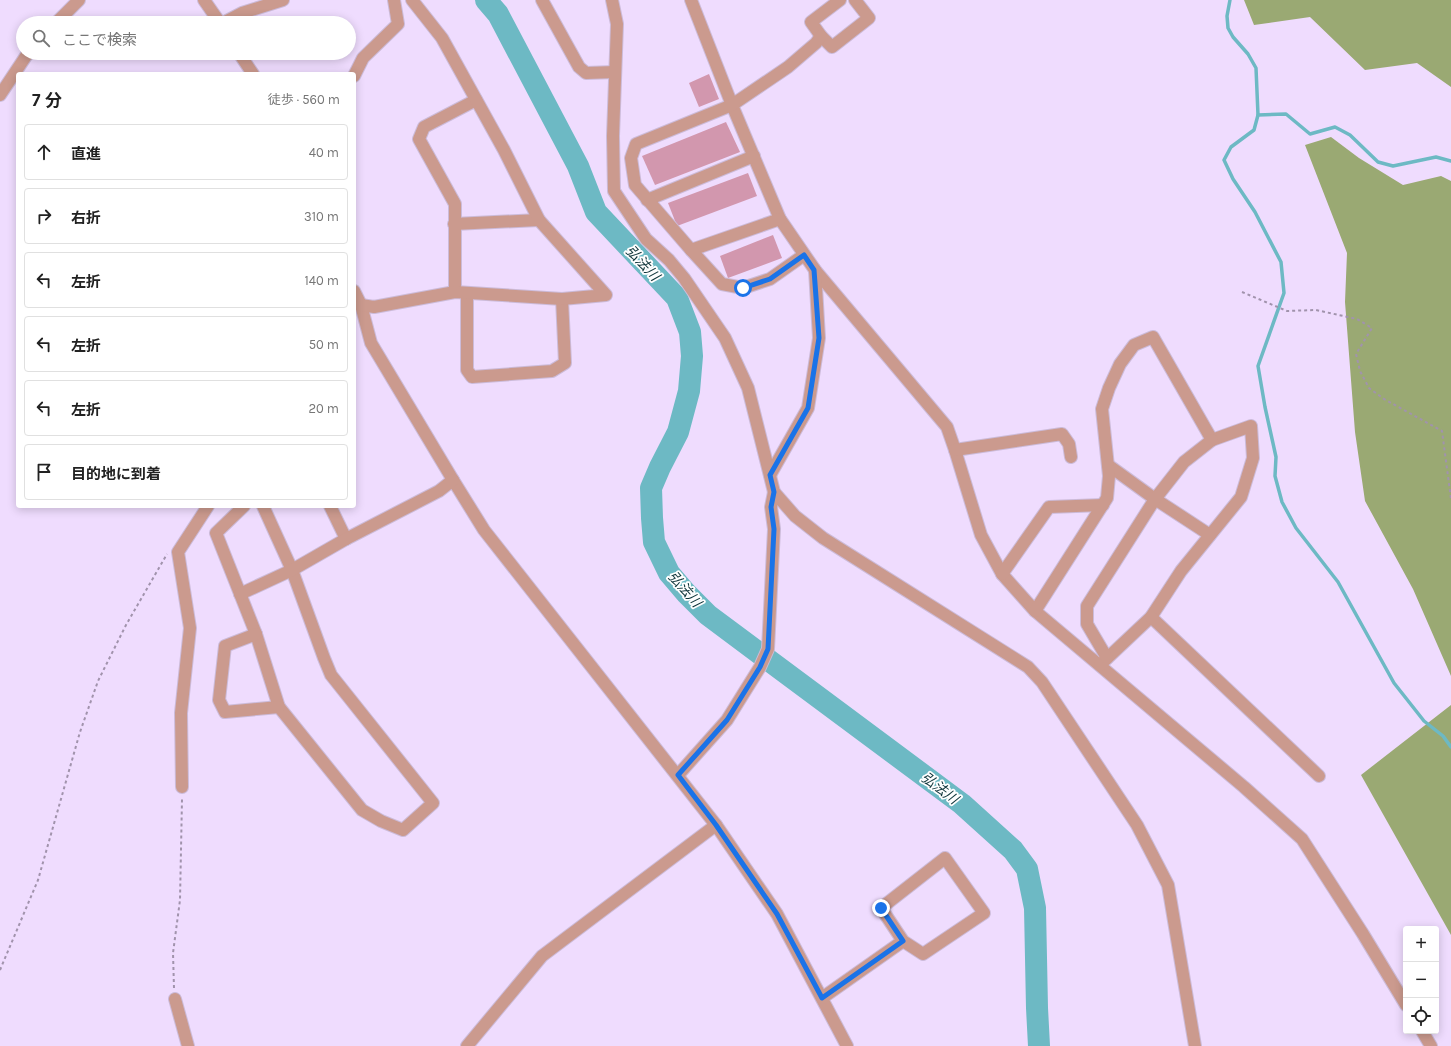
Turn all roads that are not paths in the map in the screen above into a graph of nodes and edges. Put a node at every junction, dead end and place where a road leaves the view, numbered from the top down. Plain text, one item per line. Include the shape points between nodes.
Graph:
1 (79, 0) edge
2 (204, 0) edge
3 (283, 0) edge
4 (394, 0) edge
5 (412, 0) edge
6 (542, 0) edge
7 (612, 0) edge
8 (691, 0) edge
9 (840, 0) edge
10 (855, 0) edge
11 (63, 16) edge
12 (215, 16) edge
13 (236, 16) edge
14 (821, 36) junction
15 (23, 60) edge
16 (244, 60) edge
17 (252, 72) edge
18 (356, 72) edge
19 (615, 72) junction
20 (0, 95) edge
21 (476, 100) junction
22 (732, 105) junction
23 (754, 156) junction
24 (647, 200) junction
25 (780, 219) junction
26 (539, 220) junction
27 (454, 224) junction
28 (690, 250) junction
29 (804, 255) junction
30 (814, 270) junction
31 (461, 292) junction
32 (356, 295) edge
33 (562, 299) junction
34 (361, 305) junction
35 (1212, 440) junction
36 (956, 450) junction
37 (1071, 457) dead end
38 (1108, 465) junction
39 (770, 475) junction
40 (453, 480) junction
41 (774, 492) junction
42 (1155, 499) junction
43 (1103, 505) junction
44 (207, 508) edge
45 (242, 508) edge
46 (264, 508) edge
47 (331, 508) edge
48 (1210, 535) junction
49 (346, 539) junction
50 (292, 570) junction
51 (1002, 574) junction
52 (240, 594) junction
53 (1035, 611) junction
54 (1151, 617) junction
55 (256, 634) junction
56 (1104, 662) junction
57 (279, 707) junction
58 (678, 775) junction
59 (1319, 776) dead end
60 (182, 787) road end
61 (716, 825) junction
62 (903, 941) junction
63 (822, 998) junction
64 (175, 999) road end
65 (1403, 1000) edge
66 (1424, 1034) edge
67 (188, 1046) edge
68 (467, 1046) edge
69 (847, 1046) edge
70 (1195, 1046) edge
71 (1431, 1046) edge

1 - 11 street
2 - 12 street
3 - 13 street
4 - 18 street via 398,24 363,58
5 - 21 street via 442,38
6 - 19 street via 580,67 586,73
7 - 19 street via 617,24
8 - 22 street
9 - 14 street via 811,22
10 - 14 street via 869,18 832,47
14 - 22 street via 788,67
15 - 20 street
16 - 17 street
19 - 39 street via 614,191 646,239 684,278 725,338 748,388
21 - 26 street
21 - 27 street via 424,127 419,139 455,204
22 - 23 street
22 - 24 street via 636,144 631,158 635,185
23 - 24 street
23 - 25 street
24 - 28 street
25 - 28 street
25 - 29 street
26 - 27 street
26 - 33 street via 606,295
27 - 31 street
28 - 29 street via 722,284 743,288 770,279
29 - 30 street
30 - 36 street via 947,426
30 - 39 street via 819,338 808,408
31 - 33 street
31 - 33 street via 467,370 472,377 552,371 565,363
31 - 34 street via 374,307
32 - 34 street
34 - 40 street via 371,343
35 - 38 street via 1153,337 1134,345 1120,364 1102,409
35 - 42 street via 1184,462
35 - 48 street via 1250,426 1253,458 1241,497
36 - 37 street via 1062,434 1069,444
36 - 51 street via 981,535
38 - 42 street
38 - 43 street via 1107,498
39 - 41 street
40 - 49 street via 439,491
40 - 58 street via 484,530
41 - 58 street via 771,507 774,529 768,649 760,667 727,720
41 - 70 street via 795,516 823,538 1028,667 1042,682 1137,825 1168,885
42 - 48 street
42 - 56 street via 1087,606 1087,624
43 - 51 street via 1049,507
43 - 53 street
44 - 60 street via 178,552 190,628 181,713
45 - 52 street via 216,533
46 - 50 street
47 - 49 street
48 - 54 street via 1181,570
49 - 50 street
50 - 52 street
50 - 57 street via 331,675 433,803 403,830 362,810
51 - 53 street
52 - 55 street
53 - 56 street
54 - 56 street
54 - 59 street
55 - 57 street
55 - 57 street via 225,646 219,700 225,712
56 - 65 street via 1302,839
58 - 61 street
61 - 63 street via 777,914
61 - 68 street via 542,956
62 - 62 street via 881,908 945,858 984,913 923,954
62 - 63 street
63 - 69 street
64 - 67 street
66 - 71 street

